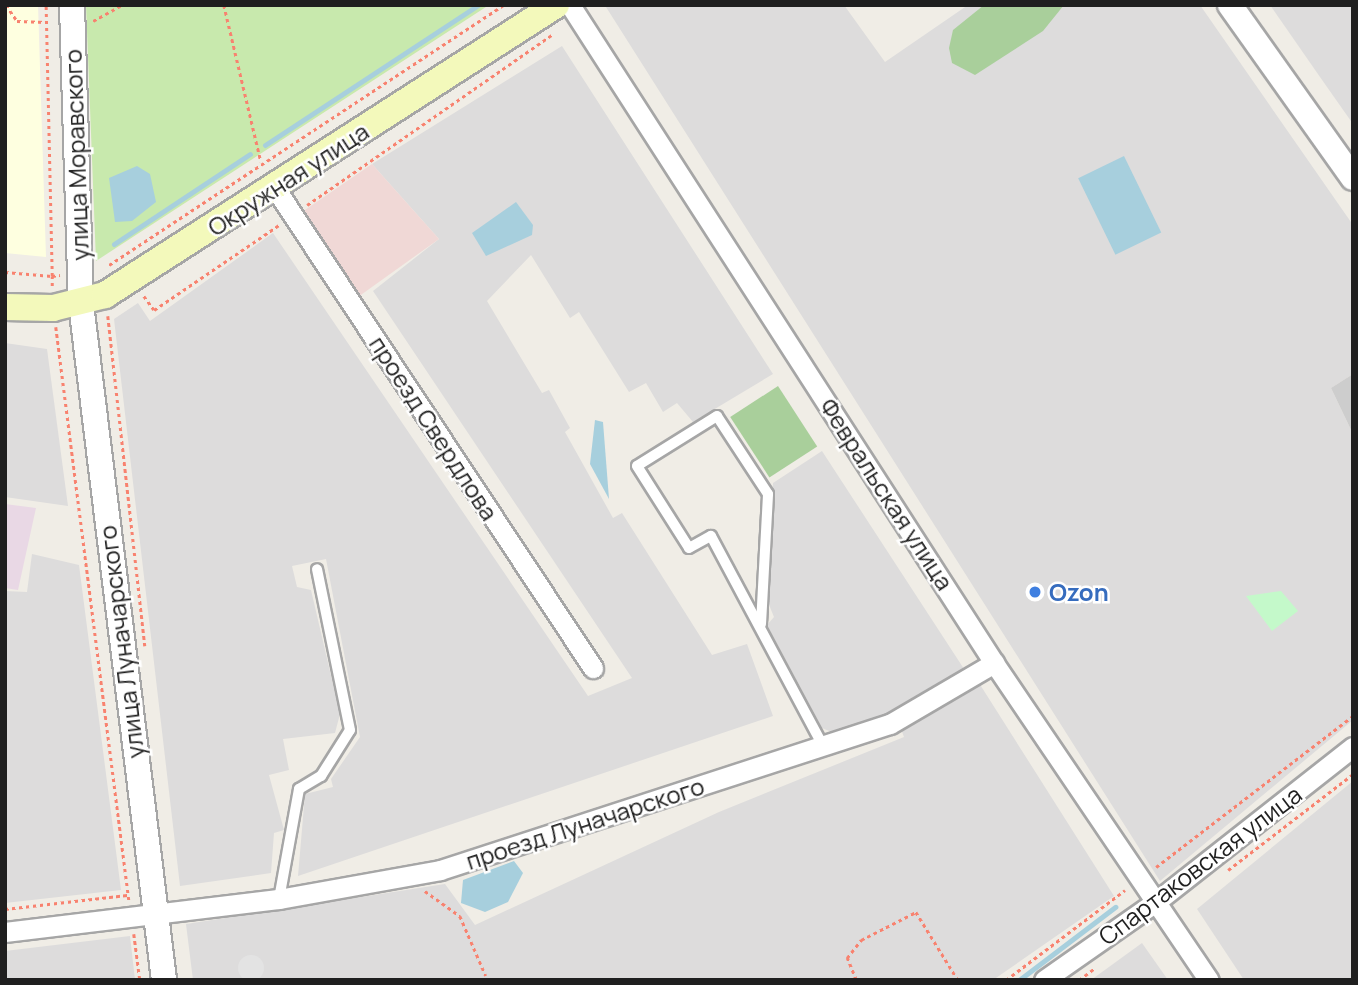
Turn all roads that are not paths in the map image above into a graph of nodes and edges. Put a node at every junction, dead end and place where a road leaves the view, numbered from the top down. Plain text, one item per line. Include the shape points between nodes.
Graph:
1 (72, 5) edge
2 (1230, 5) edge
3 (568, 9) edge
4 (1353, 178) edge
5 (275, 188) junction
6 (80, 304) junction
7 (5, 307) edge
8 (317, 569) dead end
9 (761, 624) junction
10 (994, 663) junction
11 (593, 668) dead end
12 (822, 746) junction
13 (1353, 747) edge
14 (279, 900) junction
15 (1157, 901) junction
16 (154, 914) junction
17 (5, 932) edge
18 (164, 980) edge
19 (1044, 980) edge
20 (1209, 980) edge

1 - 6 street, улица Моравского
2 - 4 street
3 - 5 main road, Окружная улица
3 - 10 street, Февральская улица
5 - 6 main road, Окружная улица via 105,295
5 - 11 street, проезд Свердлова
6 - 7 main road, Окружная улица
6 - 16 street, улица Луначарского
8 - 14 lane via 350,730 321,776 299,789
9 - 9 lane via 768,494 717,416 637,466 689,548 711,536
9 - 12 lane
10 - 12 street, проезд Луначарского via 890,724
10 - 15 street, Февральская улица
12 - 14 street, проезд Луначарского via 398,878
13 - 15 street, Спартаковская улица
14 - 16 street, проезд Луначарского
15 - 19 street, Спартаковская улица
15 - 20 street, Февральская улица
16 - 17 street, проезд Луначарского
16 - 18 street, улица Луначарского

